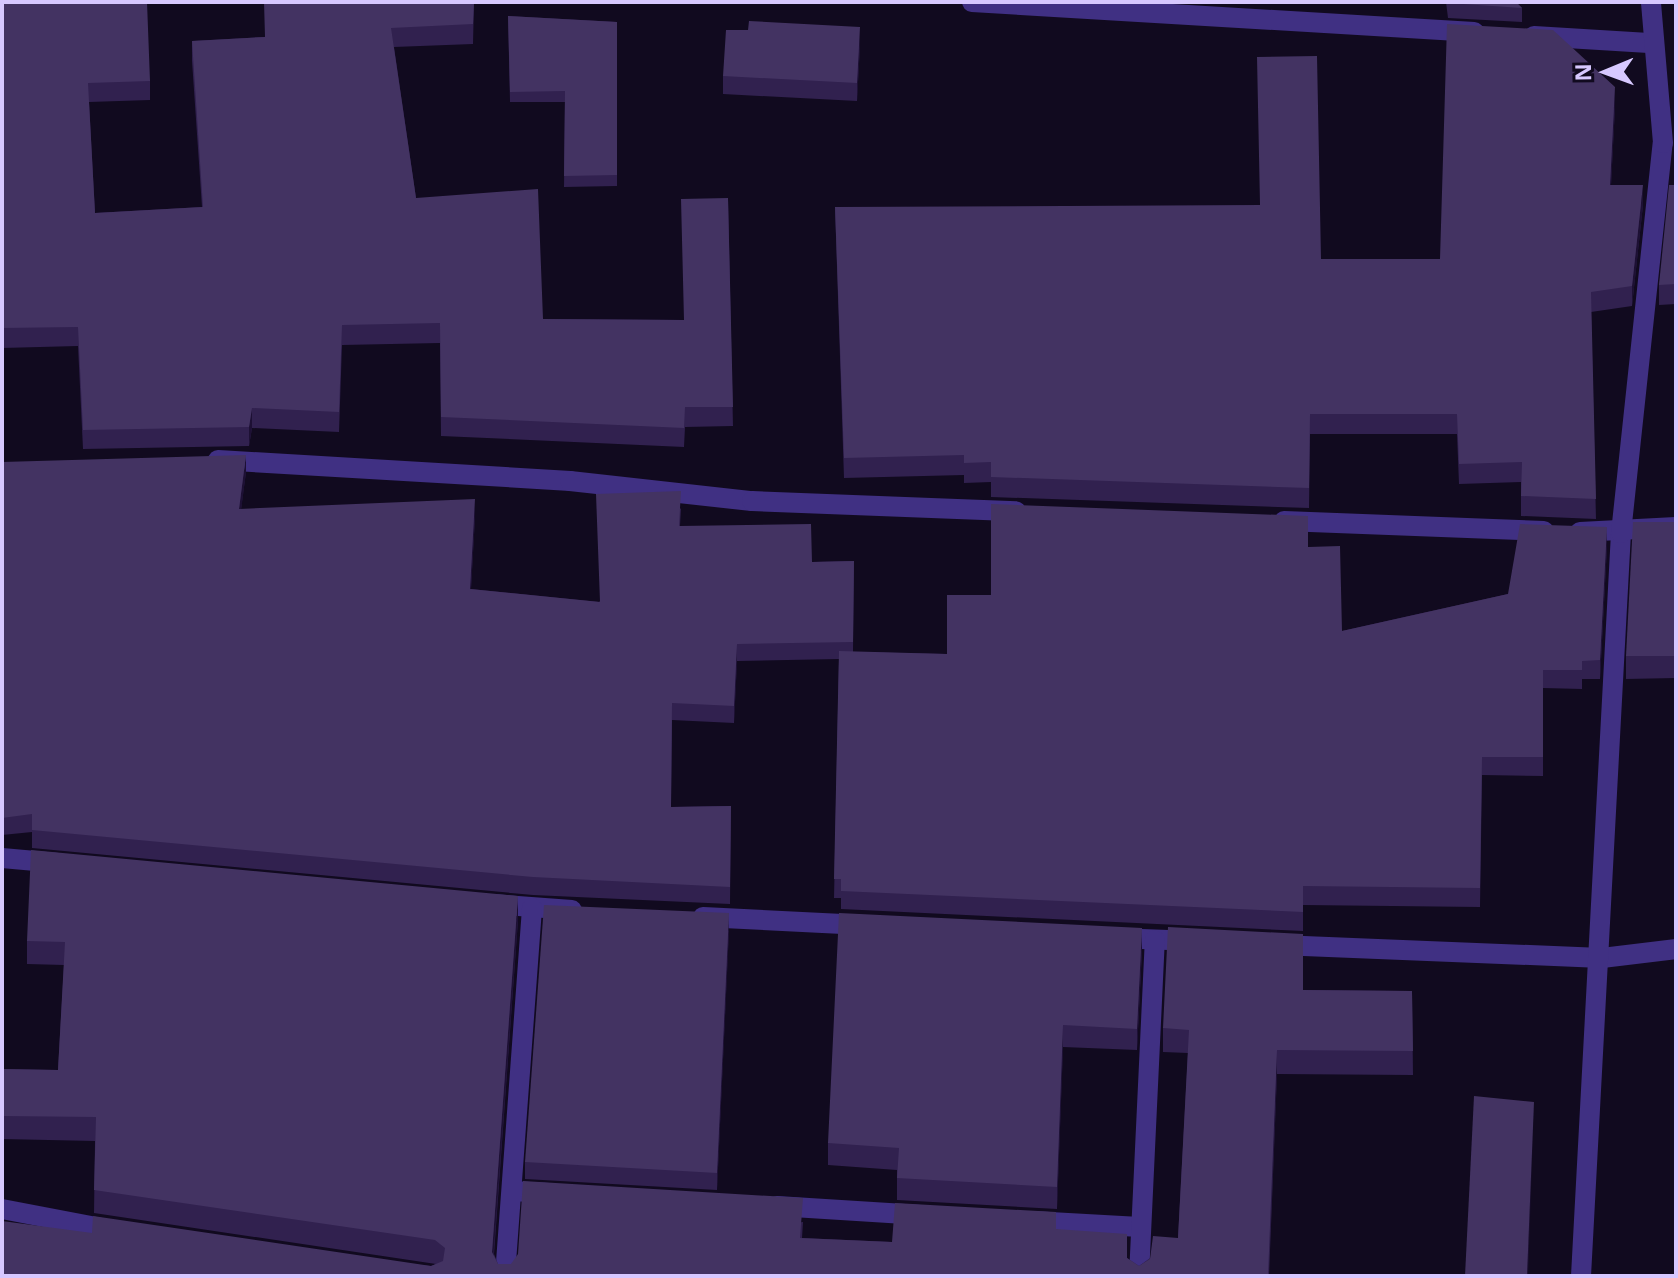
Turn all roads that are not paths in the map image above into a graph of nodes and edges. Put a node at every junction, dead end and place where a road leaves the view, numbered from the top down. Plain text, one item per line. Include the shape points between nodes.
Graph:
1 (972, 2) edge
2 (1651, 2) edge
3 (1649, 43) junction
4 (1670, 142) edge
5 (197, 461) edge
6 (1036, 512) edge
7 (1258, 520) edge
8 (1676, 527) edge
9 (1621, 533) junction
10 (2, 858) edge
11 (78, 865) edge
12 (469, 902) edge
13 (532, 908) junction
14 (594, 911) edge
15 (672, 915) edge
16 (890, 926) edge
17 (1093, 936) edge
18 (1155, 940) junction
19 (1219, 942) edge
20 (1251, 944) edge
21 (1676, 949) edge
22 (1602, 958) junction
23 (512, 1191) junction
24 (575, 1195) edge
25 (747, 1205) edge
26 (2, 1209) edge
27 (952, 1217) edge
28 (1015, 1220) edge
29 (1140, 1227) junction
30 (141, 1235) edge
31 (505, 1276) edge
32 (1139, 1276) edge
33 (1581, 1276) edge

1 - 3 street
2 - 3 street
3 - 4 street
4 - 9 street
5 - 6 street via 570,481 752,501
7 - 9 street
8 - 9 street
9 - 22 street
10 - 11 street
12 - 13 street
13 - 14 street
13 - 23 street
15 - 16 street
17 - 18 street
18 - 19 street
18 - 29 street
20 - 22 street
21 - 22 street
22 - 33 street
23 - 24 street
23 - 31 street
25 - 27 street
26 - 30 street
28 - 29 street
29 - 32 street

